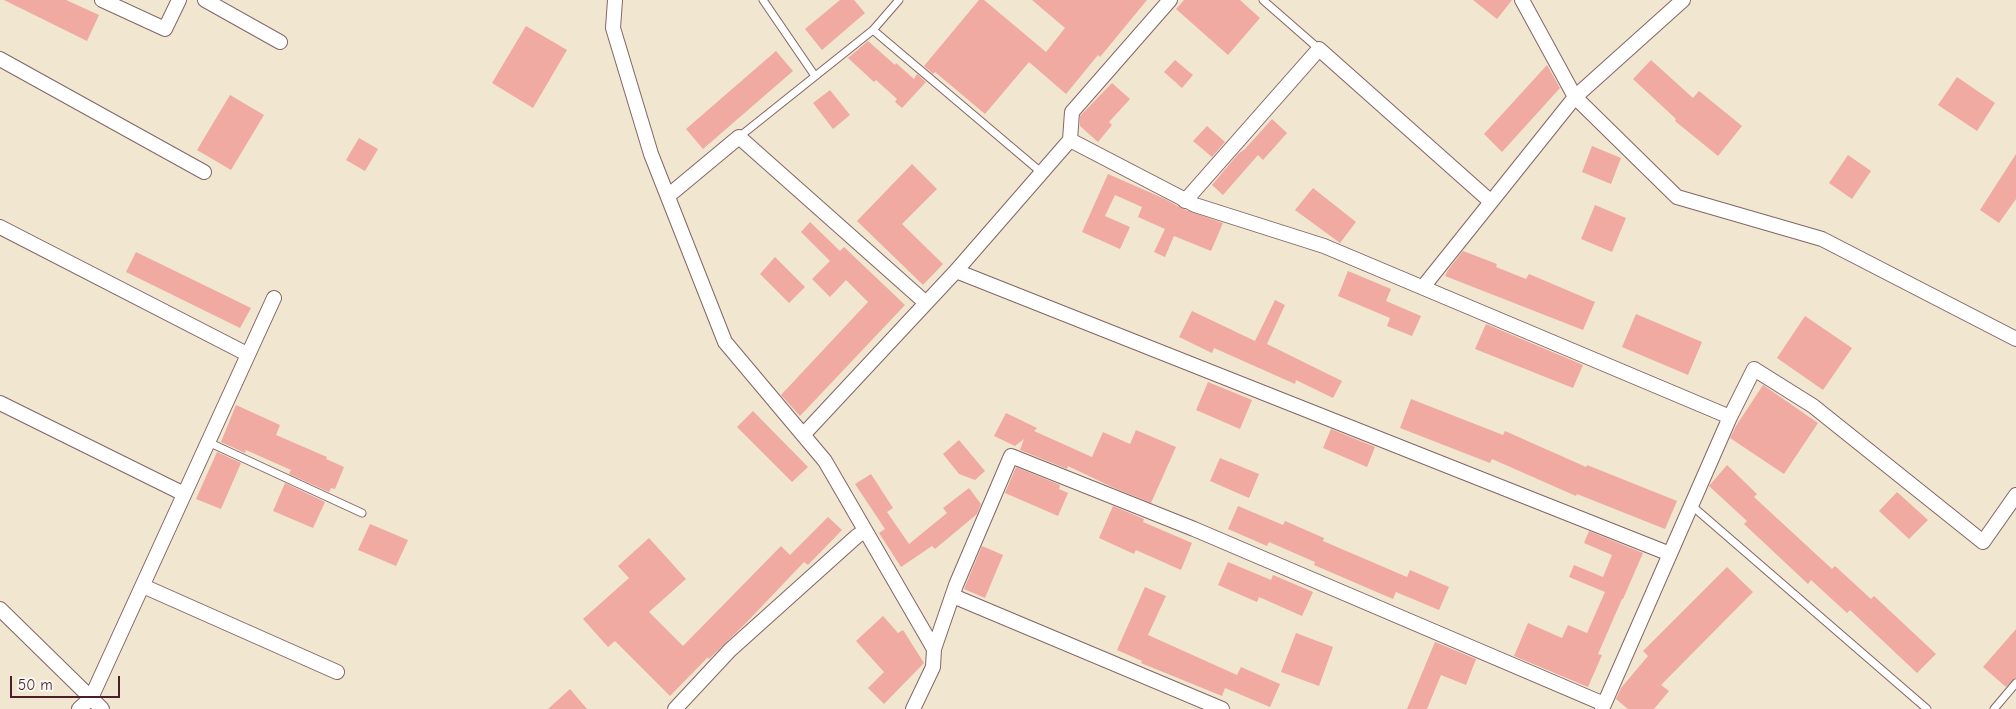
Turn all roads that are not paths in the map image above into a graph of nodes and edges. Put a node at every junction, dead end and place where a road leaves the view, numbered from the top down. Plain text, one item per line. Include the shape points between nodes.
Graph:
1 (102, 0) edge
2 (179, 0) edge
3 (205, 0) edge
4 (614, 0) edge
5 (763, 0) edge
6 (899, 0) edge
7 (1263, 0) edge
8 (1522, 0) edge
9 (1683, 0) edge
10 (1167, 1) edge
11 (873, 30) junction
12 (280, 42) dead end
13 (1319, 49) junction
14 (0, 59) edge
15 (815, 76) junction
16 (1575, 97) junction
17 (739, 137) junction
18 (1070, 140) junction
19 (204, 172) dead end
20 (1042, 173) junction
21 (668, 196) junction
22 (1185, 201) junction
23 (1490, 201) junction
24 (0, 227) edge
25 (956, 271) junction
26 (1422, 287) junction
27 (274, 298) dead end
28 (926, 302) junction
29 (2016, 339) edge
30 (247, 354) junction
31 (0, 403) edge
32 (1730, 417) junction
33 (803, 435) junction
34 (208, 442) junction
35 (184, 494) junction
36 (2016, 495) edge
37 (1691, 506) junction
38 (362, 513) dead end
39 (866, 531) junction
40 (1670, 554) junction
41 (143, 586) junction
42 (953, 596) junction
43 (0, 610) edge
44 (934, 649) junction
45 (337, 672) dead end
46 (2016, 683) edge
47 (91, 698) junction
48 (1606, 707) edge
49 (79, 709) edge
50 (102, 709) edge
51 (675, 709) edge
52 (912, 709) edge
53 (1222, 709) edge
54 (1927, 709) edge
55 (1994, 709) edge

1 - 2 street via 165,28
3 - 12 street
4 - 21 street via 613,28 651,154
5 - 15 lane
6 - 11 lane
7 - 13 lane
8 - 16 street
9 - 16 street
10 - 18 street via 1072,112
11 - 15 lane
11 - 20 lane
13 - 22 street
13 - 23 street
14 - 19 street
15 - 17 lane
16 - 23 street
16 - 29 street via 1677,196 1822,239
17 - 21 street
17 - 28 street
18 - 20 street
18 - 22 street
20 - 25 street
21 - 33 street via 725,342
22 - 26 street via 1324,246
23 - 26 street
24 - 30 street
25 - 28 street
25 - 40 street
26 - 32 street
27 - 30 street
28 - 33 street
30 - 34 street
31 - 35 street
32 - 36 street via 1754,369 1813,406 1983,542
32 - 37 street
33 - 39 street via 825,461
34 - 35 street
34 - 38 lane
35 - 41 street
37 - 40 street
37 - 54 lane
39 - 44 street
39 - 51 street via 730,650
40 - 48 street
41 - 45 street
41 - 47 street
42 - 44 street
42 - 48 street via 1011,456 1194,529
42 - 53 street
43 - 47 street
44 - 52 street via 933,667
46 - 55 lane
47 - 49 street
47 - 50 street

